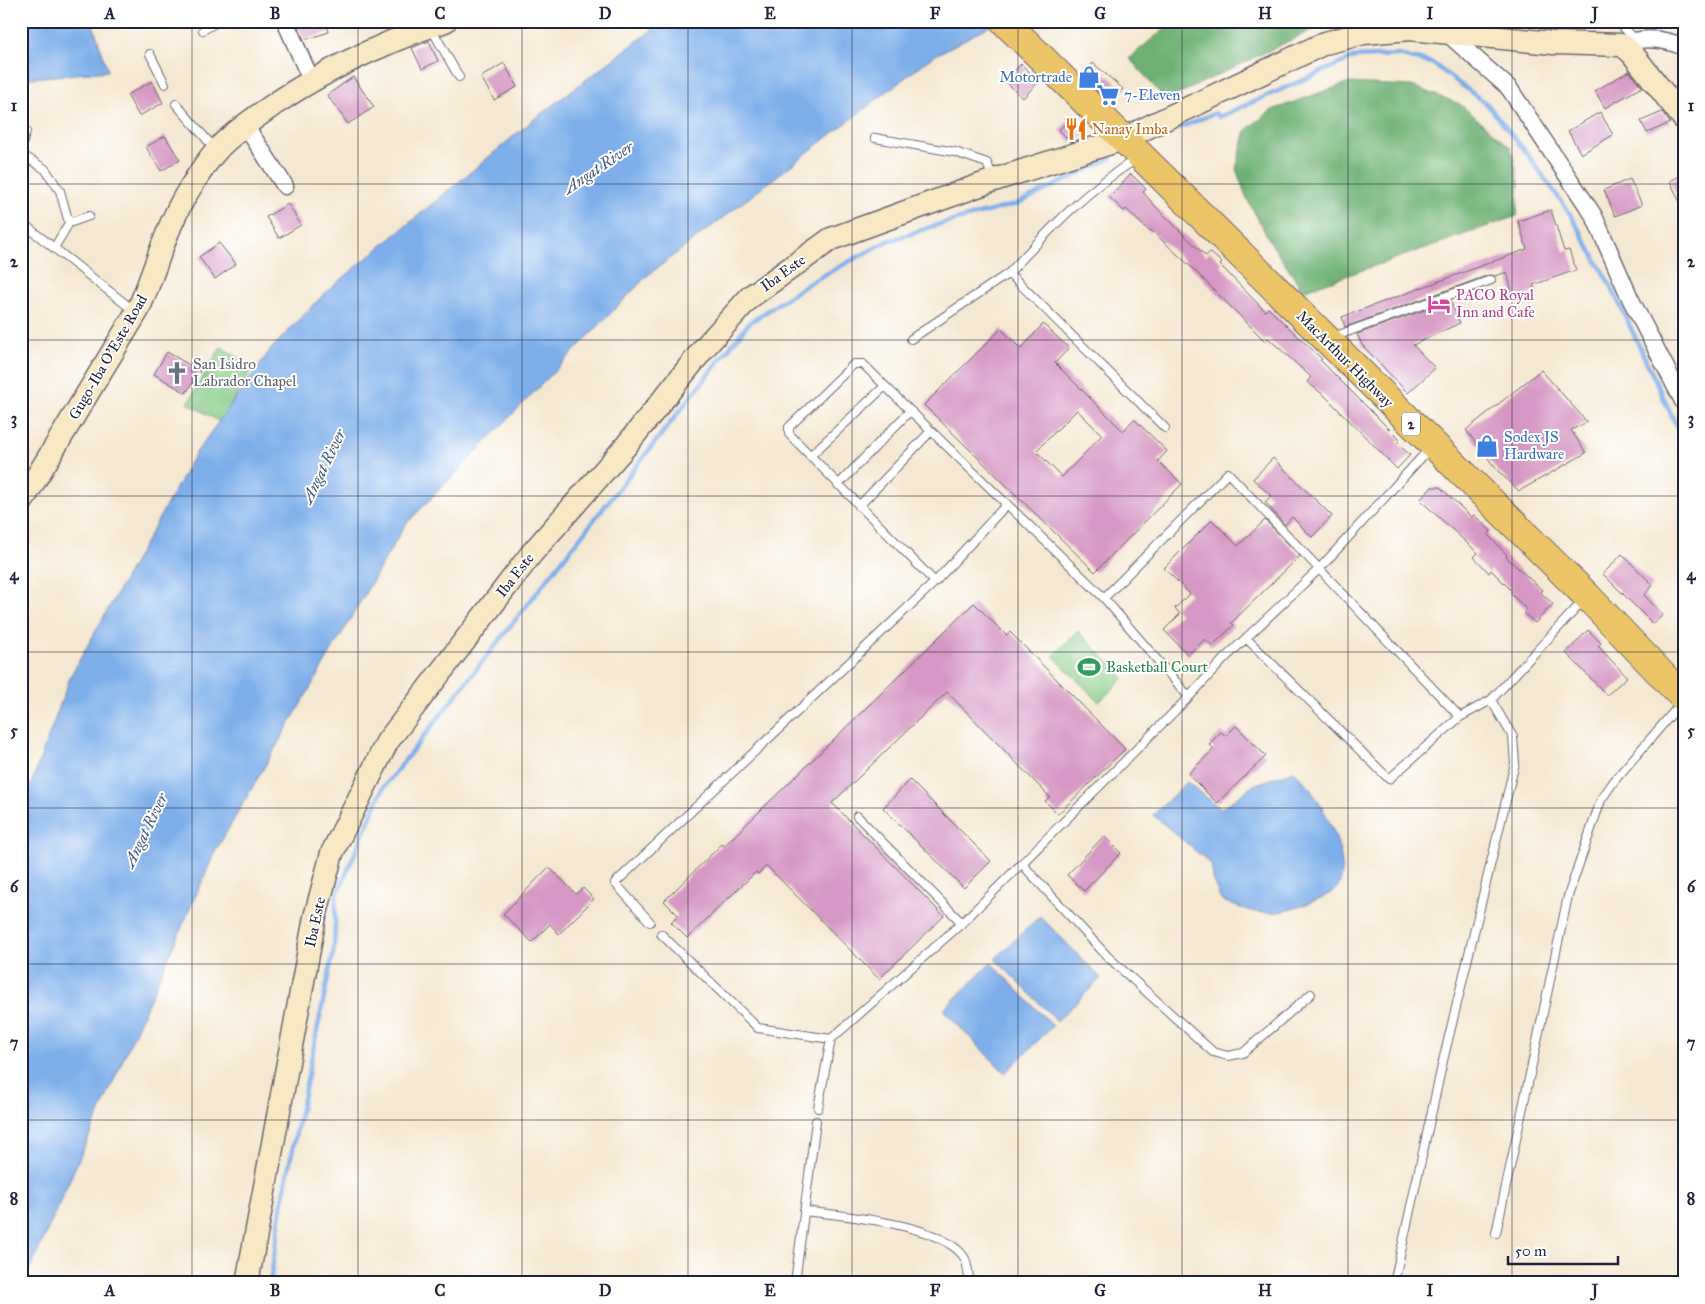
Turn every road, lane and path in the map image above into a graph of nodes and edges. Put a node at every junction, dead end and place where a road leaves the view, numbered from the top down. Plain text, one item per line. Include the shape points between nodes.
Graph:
1 (219, 21) edge
2 (285, 21) edge
3 (1618, 21) edge
4 (438, 24) edge
5 (1009, 27) edge
6 (203, 30) dead end
7 (1448, 34) junction
8 (1629, 42) junction
9 (1684, 47) edge
10 (150, 54) dead end
11 (459, 77) dead end
12 (311, 80) junction
13 (165, 84) dead end
14 (176, 104) dead end
15 (1684, 119) edge
16 (245, 125) junction
17 (26, 131) dead end
18 (875, 138) dead end
19 (21, 148) edge
20 (1131, 148) junction
21 (216, 150) junction
22 (21, 154) edge
23 (994, 180) junction
24 (285, 186) dead end
25 (89, 216) dead end
26 (21, 222) edge
27 (70, 223) junction
28 (54, 248) junction
29 (1009, 273) junction
30 (1491, 280) dead end
31 (138, 310) junction
32 (911, 338) dead end
33 (1325, 339) junction
34 (885, 386) junction
35 (1684, 403) edge
36 (909, 412) junction
37 (1165, 428) dead end
38 (931, 431) junction
39 (1432, 445) junction
40 (810, 456) junction
41 (838, 485) junction
42 (21, 503) edge
43 (1008, 504) junction
44 (858, 506) junction
45 (1320, 568) junction
46 (935, 582) junction
47 (1588, 597) junction
48 (1104, 598) junction
49 (1247, 639) junction
50 (1189, 698) junction
51 (1684, 699) edge
52 (1491, 700) junction
53 (1460, 717) junction
54 (857, 816) dead end
55 (1022, 864) junction
56 (650, 922) dead end
57 (962, 923) junction
58 (662, 934) dead end
59 (1311, 994) dead end
60 (831, 1039) junction
61 (818, 1108) dead end
62 (816, 1121) dead end
63 (804, 1211) junction
64 (1496, 1233) dead end
65 (247, 1283) edge
66 (795, 1283) edge
67 (970, 1283) edge
68 (1394, 1283) edge

1 - 6 lane
2 - 12 street
3 - 8 lane
4 - 11 lane
4 - 12 street, Gugo-Iba O'Este Road
5 - 20 highway, MacArthur Highway / 2
7 - 8 street, Iba Este via 1553,43
7 - 20 street, Iba Este via 1410,29 1364,33 1325,43
7 - 35 street via 1509,88 1594,216 1630,298
8 - 9 street via 1654,39
8 - 15 street via 1631,52
10 - 13 lane
12 - 16 street, Gugo-Iba O'Este Road
14 - 21 lane
16 - 21 street, Gugo-Iba O'Este Road
16 - 24 street
17 - 19 lane
18 - 23 lane via 955,152 987,162
20 - 23 street, Iba Este
20 - 29 lane
20 - 33 highway, MacArthur Highway / 2
21 - 31 street, Gugo-Iba O'Este Road via 189,189 170,226
22 - 27 lane via 45,169 60,192
23 - 65 street, Iba Este via 831,239 750,297 532,553 387,742 332,853 315,917
25 - 27 lane
26 - 28 lane
27 - 28 lane
28 - 31 lane via 128,306
29 - 32 lane
29 - 37 lane
30 - 33 lane
31 - 42 street, Gugo-Iba O'Este Road
33 - 39 highway, MacArthur Highway / 2
34 - 36 lane
34 - 40 lane
34 - 40 lane via 862,364 854,364 789,427 789,434
36 - 38 lane
36 - 41 lane
38 - 43 lane
38 - 44 lane
39 - 45 lane
39 - 47 highway, MacArthur Highway / 2
40 - 41 lane
41 - 44 lane
43 - 46 lane
43 - 48 lane
44 - 46 lane
45 - 48 lane via 1228,473
45 - 49 lane
45 - 53 lane
46 - 56 lane via 615,883
47 - 51 highway, MacArthur Highway / 2
47 - 52 lane
48 - 50 lane
49 - 50 lane
49 - 53 lane via 1389,779
50 - 55 lane
51 - 64 lane via 1600,800 1568,896
52 - 53 lane
52 - 68 lane via 1513,737 1515,763 1443,1061
54 - 57 lane
55 - 57 lane
55 - 59 lane via 1108,957 1213,1052 1228,1056 1243,1053
57 - 60 lane
58 - 60 lane via 758,1028
60 - 61 lane
62 - 63 lane
63 - 66 lane
63 - 67 lane via 922,1230 966,1258

